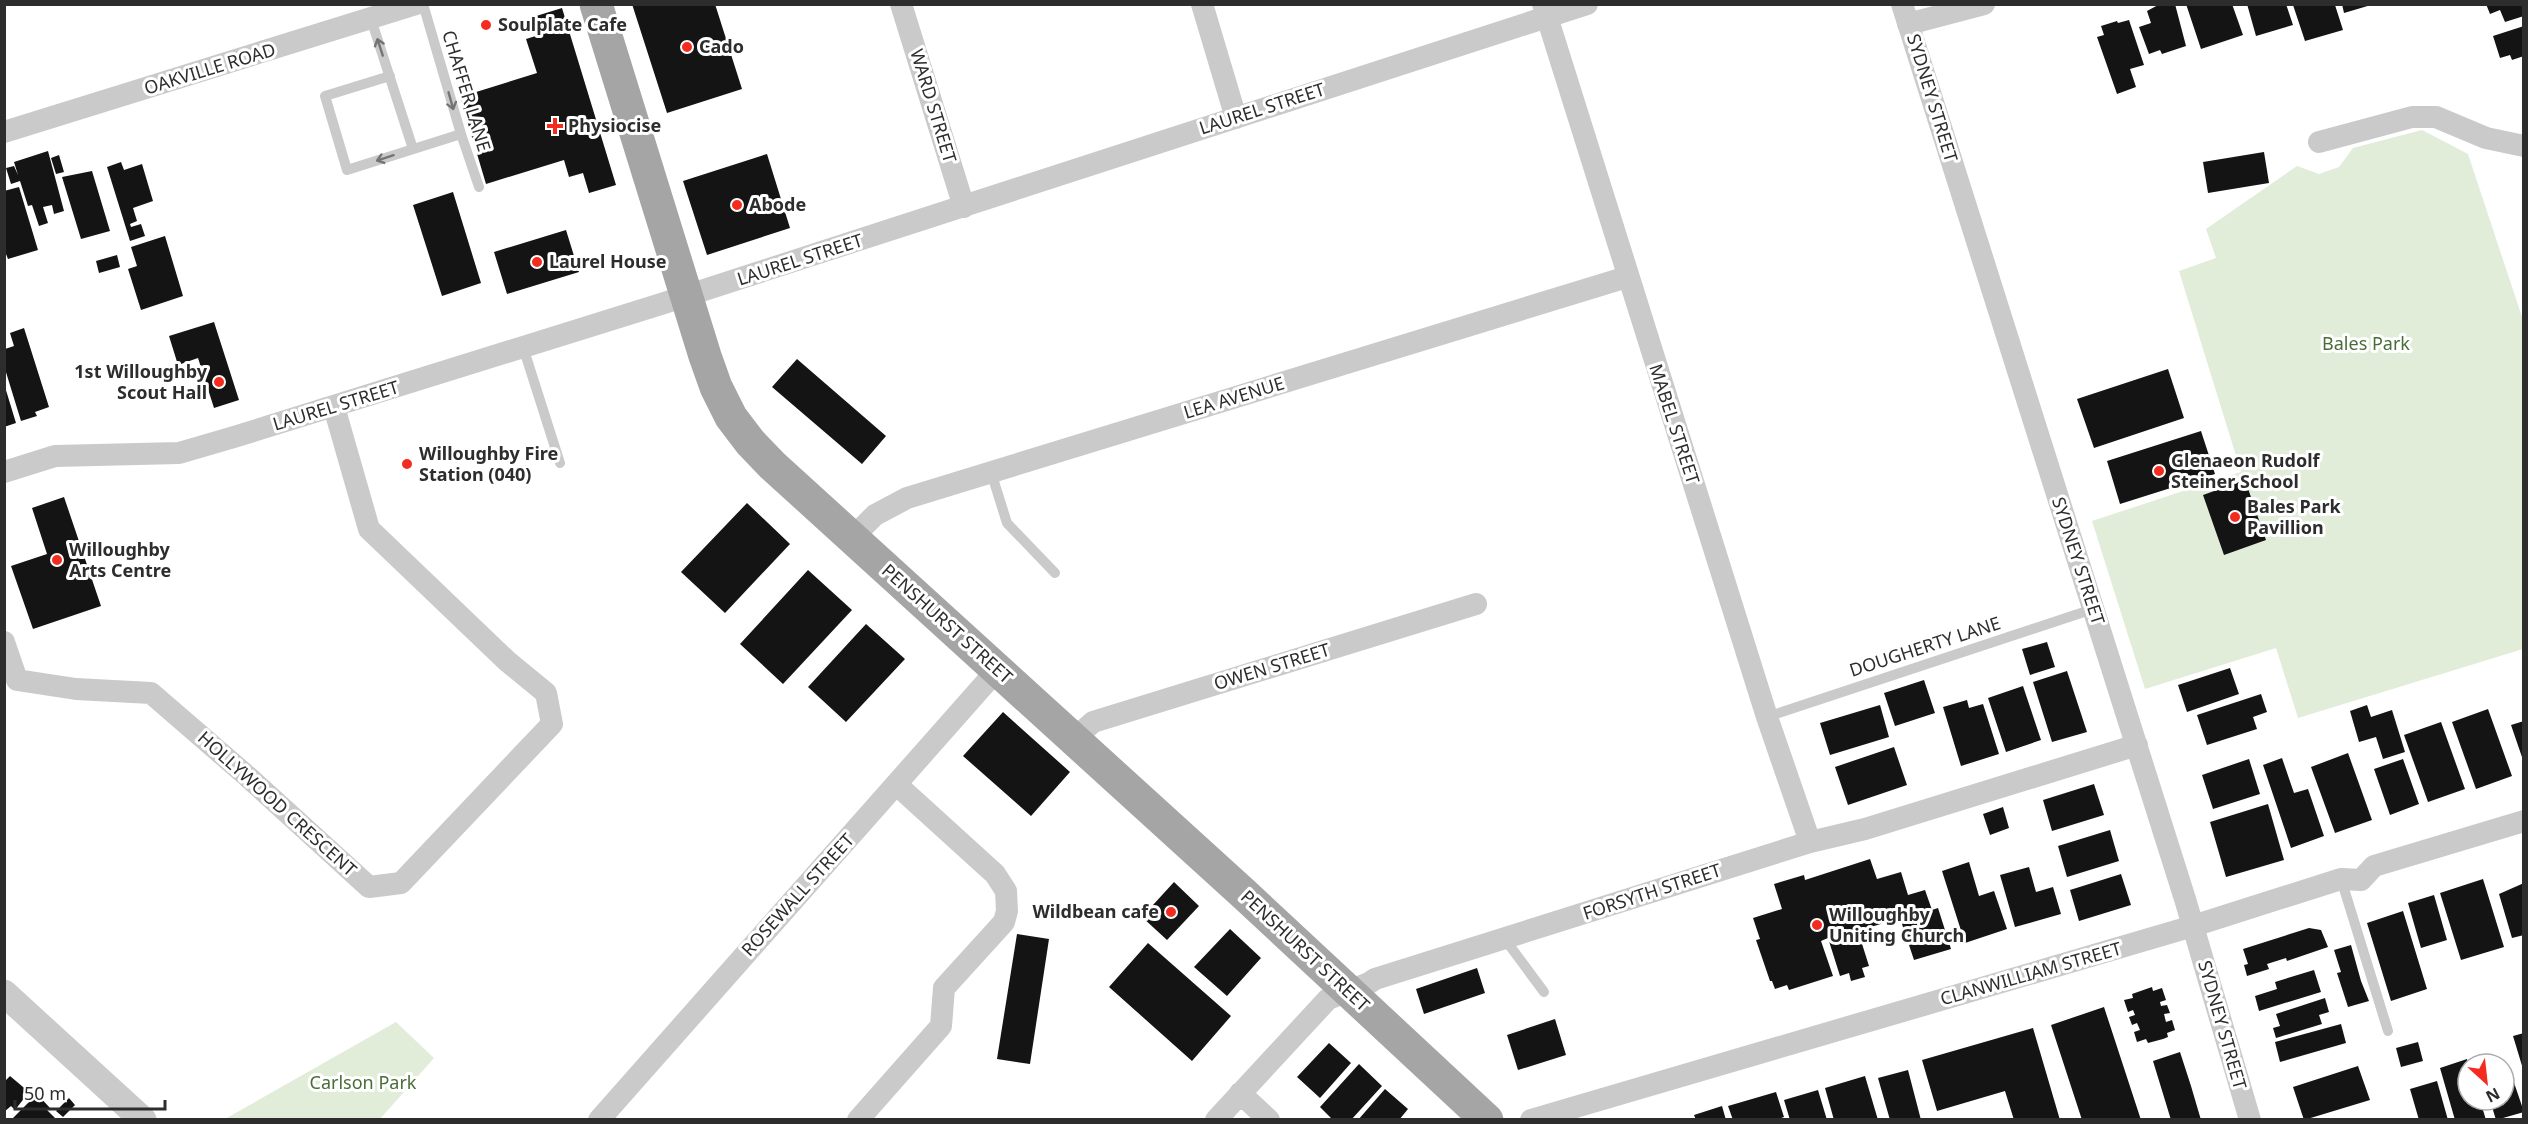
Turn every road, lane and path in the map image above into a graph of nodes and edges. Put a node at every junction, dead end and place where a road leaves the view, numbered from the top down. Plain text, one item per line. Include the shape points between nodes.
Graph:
1 (416, 4) edge
2 (423, 4) edge
3 (596, 4) edge
4 (901, 4) edge
5 (1202, 4) edge
6 (1587, 4) edge
7 (1984, 4) edge
8 (1545, 11) edge
9 (1905, 14) edge
10 (372, 19) junction
11 (390, 76) junction
12 (1236, 118) junction
13 (4, 132) edge
14 (460, 134) junction
15 (2319, 142) dead end
16 (2523, 146) edge
17 (413, 150) junction
18 (479, 187) dead end
19 (964, 207) junction
20 (1627, 277) junction
21 (687, 296) junction
22 (523, 347) junction
23 (334, 407) junction
24 (560, 463) dead end
25 (4, 472) edge
26 (991, 472) junction
27 (852, 538) junction
28 (1055, 573) dead end
29 (1476, 604) dead end
30 (2093, 609) junction
31 (4, 642) edge
32 (997, 670) junction
33 (1767, 717) junction
34 (1074, 739) junction
35 (2137, 745) junction
36 (897, 785) junction
37 (2523, 821) edge
38 (1810, 842) junction
39 (2341, 879) junction
40 (2193, 926) junction
41 (1504, 938) junction
42 (1348, 991) junction
43 (1544, 992) dead end
44 (4, 993) edge
45 (2388, 1031) dead end
46 (1240, 1093) junction
47 (143, 1119) edge
48 (599, 1119) edge
49 (858, 1119) edge
50 (1216, 1119) edge
51 (1269, 1119) edge
52 (1487, 1119) edge
53 (1532, 1119) edge
54 (2250, 1119) edge

1 - 10 street, OAKVILLE ROAD
2 -> 14 lane, CHAFFER LANE
3 - 21 main road, PENSHURST STREET
4 - 19 street, WARD STREET
5 - 12 street
6 - 8 street, LAUREL STREET
7 - 9 street
8 - 12 street, LAUREL STREET
8 - 20 street, MABEL STREET
9 - 30 street, SYDNEY STREET
11 -> 10 lane
10 - 13 street, OAKVILLE ROAD
11 - 17 lane
17 -> 11 lane via 347,170 325,96
12 - 19 street, LAUREL STREET
14 - 17 lane
14 - 18 lane, CHAFFER LANE
15 - 16 street via 2412,117 2436,117 2486,138
19 - 21 street, LAUREL STREET
20 - 26 street, LEA AVENUE
20 - 33 street, MABEL STREET
21 - 22 street, LAUREL STREET
21 - 27 main road, PENSHURST STREET via 705,356 731,417 772,465
22 - 23 street, LAUREL STREET
22 - 24 lane
23 - 25 street, LAUREL STREET via 179,453 61,455
23 - 31 street, HOLLYWOOD CRESCENT via 369,529 507,661 546,693 552,724 401,883 369,887 151,693 76,689 17,680
26 - 27 street, LEA AVENUE via 907,498 875,515
26 - 28 lane via 1007,523
27 - 32 main road, PENSHURST STREET
29 - 34 street, OWEN STREET via 1093,722
30 - 33 lane, DOUGHERTY LANE
30 - 35 street, SYDNEY STREET
32 - 34 main road, PENSHURST STREET
32 - 36 street, ROSEWALL STREET
33 - 38 street, MABEL STREET
34 - 42 main road, PENSHURST STREET
35 - 38 street, FORSYTH STREET via 1865,830
35 - 40 street, SYDNEY STREET
36 - 48 street, ROSEWALL STREET
36 - 49 street via 995,874 1006,891 1007,911 999,929 944,988 941,1026
37 - 39 street, CLANWILLIAM STREET via 2374,866 2361,880
38 - 41 street, FORSYTH STREET
39 - 40 street, CLANWILLIAM STREET
39 - 45 lane
40 - 53 street, CLANWILLIAM STREET
40 - 54 street, SYDNEY STREET
41 - 42 street, FORSYTH STREET
41 - 43 lane
42 - 46 street, FORSYTH STREET via 1328,999
42 - 52 main road, PENSHURST STREET
44 - 47 street
46 - 50 street, FORSYTH STREET
46 - 51 street

